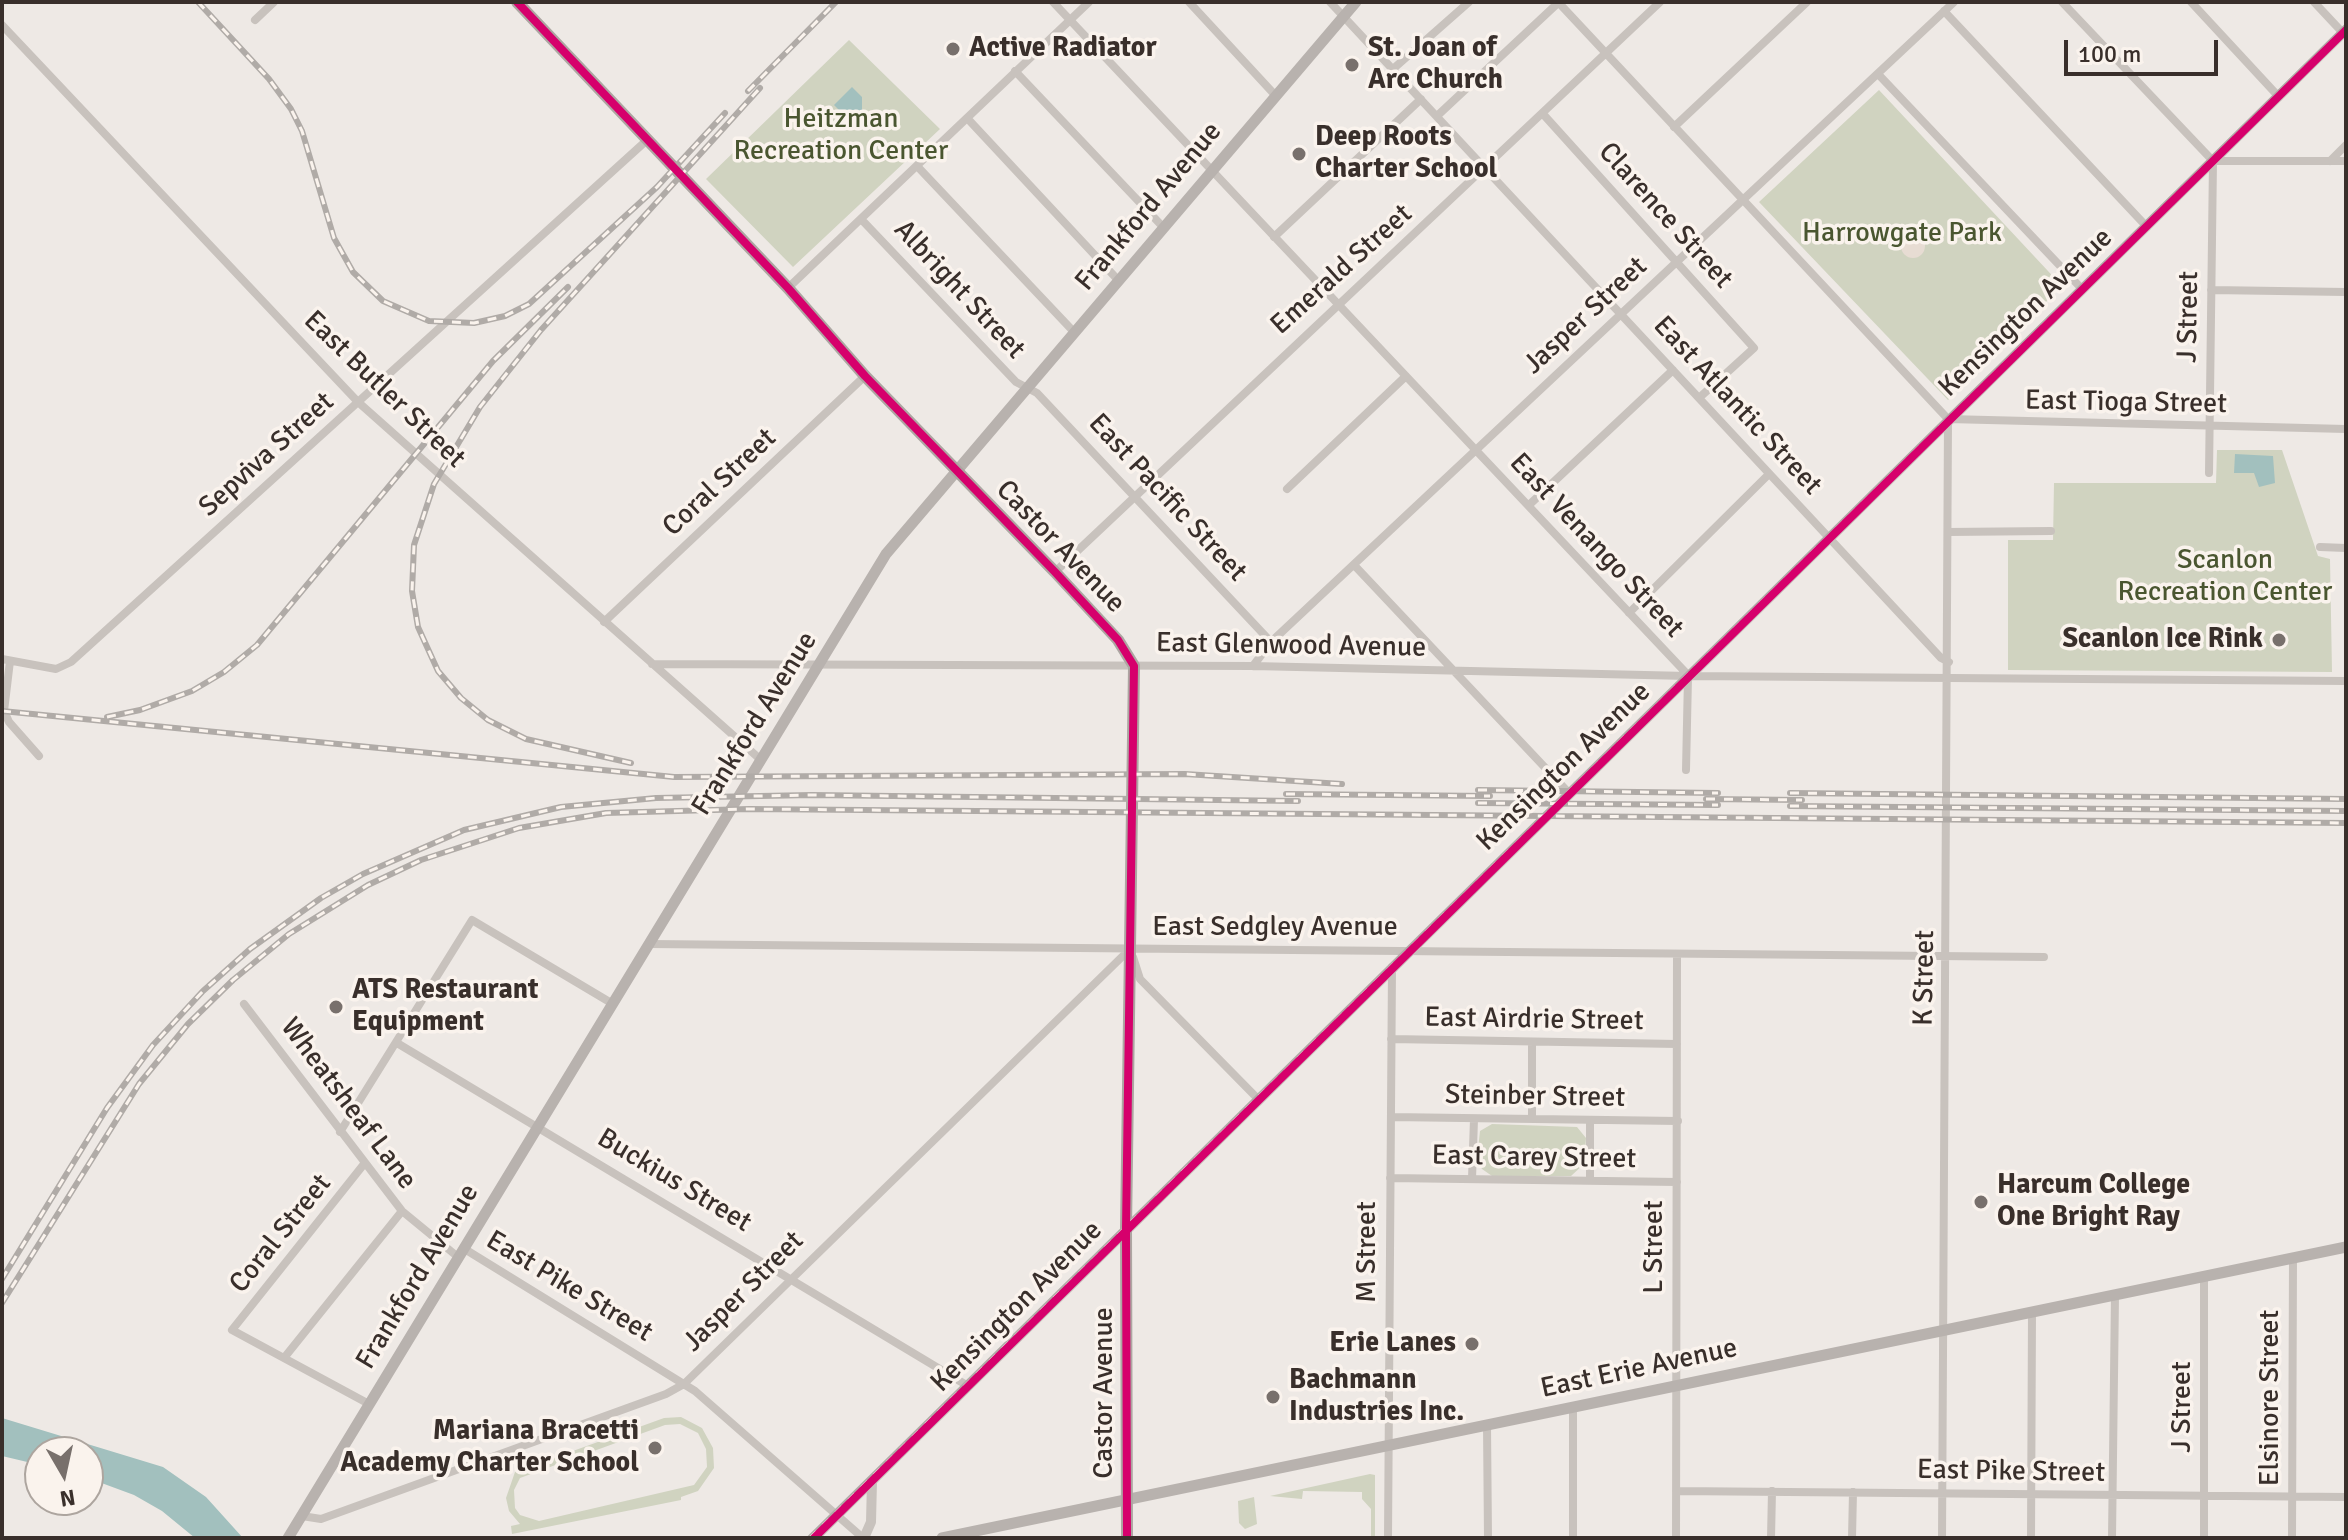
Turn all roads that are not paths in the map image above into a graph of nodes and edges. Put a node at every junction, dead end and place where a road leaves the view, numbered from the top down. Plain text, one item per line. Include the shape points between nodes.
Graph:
1 (274, 2) edge
2 (517, 2) edge
3 (1053, 2) edge
4 (1089, 2) edge
5 (1189, 2) edge
6 (1330, 2) edge
7 (1356, 2) edge
8 (1469, 2) edge
9 (1559, 2) edge
10 (1660, 2) edge
11 (1807, 2) edge
12 (1954, 2) edge
13 (2062, 2) edge
14 (2191, 2) edge
15 (2314, 2) edge
16 (1944, 11) junction
17 (1344, 16) junction
18 (1069, 19) junction
19 (255, 20) dead end
20 (2, 25) edge
21 (2345, 32) edge
22 (1605, 53) junction
23 (1393, 69) junction
24 (1015, 71) junction
25 (1878, 74) junction
26 (1275, 95) junction
27 (2279, 97) junction
28 (1421, 99) junction
29 (1543, 114) junction
30 (1437, 116) junction
31 (967, 118) junction
32 (1674, 127) junction
33 (646, 141) junction
34 (2346, 145) edge
35 (2213, 161) junction
36 (2330, 161) junction
37 (2346, 161) edge
38 (917, 166) junction
39 (1484, 167) junction
40 (1212, 170) junction
41 (1742, 200) junction
42 (861, 219) junction
43 (1163, 227) junction
44 (2147, 227) junction
45 (1274, 237) junction
46 (1676, 261) junction
47 (1118, 280) junction
48 (788, 288) junction
49 (2082, 289) junction
50 (2211, 290) junction
51 (2346, 292) edge
52 (1337, 303) junction
53 (1620, 313) junction
54 (1074, 332) junction
55 (1673, 370) junction
56 (865, 376) junction
57 (1406, 376) junction
58 (1029, 386) junction
59 (1699, 398) junction
60 (358, 402) junction
61 (1948, 419) junction
62 (2209, 427) junction
63 (2346, 429) edge
64 (1476, 450) junction
65 (955, 470) junction
66 (2209, 473) dead end
67 (1769, 474) junction
68 (1287, 489) dead end
69 (1134, 496) junction
70 (1529, 505) junction
71 (2051, 531) dead end
72 (1948, 532) junction
73 (1830, 538) junction
74 (2320, 547) dead end
75 (2346, 548) edge
76 (1355, 566) junction
77 (1055, 572) junction
78 (1629, 613) junction
79 (604, 622) junction
80 (1271, 642) junction
81 (6, 660) edge
82 (1949, 662) junction
83 (652, 664) junction
84 (821, 664) junction
85 (1134, 666) junction
86 (1253, 666) junction
87 (1454, 670) junction
88 (1688, 676) junction
89 (1948, 677) junction
90 (2346, 681) edge
91 (39, 756) dead end
92 (761, 760) junction
93 (1686, 770) dead end
94 (1569, 793) junction
95 (649, 944) junction
96 (1130, 949) junction
97 (1410, 950) junction
98 (1947, 955) junction
99 (1677, 956) junction
100 (2044, 957) dead end
101 (1392, 967) junction
102 (244, 1004) dead end
103 (613, 1004) junction
104 (1391, 1039) junction
105 (1532, 1042) junction
106 (397, 1043) junction
107 (1677, 1044) junction
108 (1259, 1100) junction
109 (1391, 1117) junction
110 (1474, 1119) junction
111 (1532, 1119) junction
112 (1590, 1120) junction
113 (1678, 1121) junction
114 (538, 1127) junction
115 (340, 1132) junction
116 (364, 1164) junction
117 (1390, 1178) junction
118 (1472, 1179) junction
119 (1590, 1180) junction
120 (1677, 1182) junction
121 (402, 1211) junction
122 (1126, 1229) junction
123 (2346, 1247) edge
124 (460, 1253) junction
125 (2293, 1258) junction
126 (791, 1276) junction
127 (2204, 1277) junction
128 (2115, 1295) junction
129 (2032, 1312) junction
130 (1943, 1331) junction
131 (284, 1358) junction
132 (684, 1384) junction
133 (968, 1386) junction
134 (1676, 1386) junction
135 (369, 1404) junction
136 (1573, 1408) junction
137 (1487, 1425) junction
138 (1389, 1446) junction
139 (872, 1481) junction
140 (1676, 1491) junction
141 (1772, 1491) junction
142 (1853, 1492) junction
143 (1942, 1493) junction
144 (2031, 1494) junction
145 (2112, 1495) junction
146 (2204, 1495) junction
147 (2292, 1496) junction
148 (2346, 1497) edge
149 (1128, 1500) junction
150 (839, 1514) junction
151 (302, 1516) junction
152 (288, 1538) edge
153 (814, 1538) edge
154 (863, 1538) edge
155 (942, 1538) edge
156 (1127, 1538) edge
157 (1388, 1538) edge
158 (1488, 1538) edge
159 (1573, 1538) edge
160 (1676, 1538) edge
161 (1771, 1538) edge
162 (1852, 1538) edge
163 (1942, 1538) edge
164 (2031, 1538) edge
165 (2112, 1538) edge
166 (2204, 1538) edge
167 (2292, 1538) edge

1 - 19 street
2 - 33 main road, Castor Avenue
3 - 18 street, East Venango Street
4 - 18 street
5 - 26 street
6 - 17 street, East Atlantic Street
7 - 17 main road, Frankford Avenue
8 - 23 street
9 - 22 street
9 - 30 street
10 - 22 street, Emerald Street
11 - 32 street
12 - 16 street, Jasper Street
13 - 35 street
14 - 27 street
15 - 21 street
16 - 25 street, Jasper Street
16 - 44 street
17 - 23 street, East Atlantic Street
17 - 26 main road, Frankford Avenue
18 - 24 street
18 - 40 street, East Venango Street
20 - 60 street, East Butler Street
21 - 27 street, Kensington Avenue
22 - 29 street, Emerald Street
22 - 32 street
23 - 28 street, East Atlantic Street
24 - 31 street
24 - 43 street
25 - 41 street, Jasper Street
25 - 49 street
26 - 40 main road, Frankford Avenue
27 - 35 street, Kensington Avenue
28 - 30 street, East Atlantic Street
28 - 45 street
29 - 39 street, Emerald Street
29 - 46 street, Clarence Street
30 - 39 street, East Atlantic Street
31 - 38 street
31 - 47 street
32 - 41 street
33 - 48 main road, Castor Avenue
33 - 60 street, Sepviva Street
34 - 36 street
35 - 36 street
35 - 44 street, Kensington Avenue
35 - 50 street, J Street
36 - 37 street
38 - 42 street
38 - 54 street
39 - 52 street, Emerald Street
39 - 53 street, East Atlantic Street
40 - 43 main road, Frankford Avenue
40 - 45 street, East Venango Street
41 - 46 street, Jasper Street
41 - 61 street
42 - 48 street
42 - 58 street, Albright Street via 1016,382
43 - 47 main road, Frankford Avenue
44 - 49 street, Kensington Avenue
45 - 52 street, East Venango Street
46 - 53 street, Jasper Street
46 - 59 street, Clarence Street via 1754,348
47 - 54 main road, Frankford Avenue
48 - 56 main road, Castor Avenue
49 - 61 street, Kensington Avenue
50 - 51 street
50 - 62 street, J Street
52 - 57 street, East Venango Street
52 - 69 street, Emerald Street
53 - 55 street, East Atlantic Street
53 - 64 street, Jasper Street
54 - 58 main road, Frankford Avenue
55 - 59 street, East Atlantic Street
55 - 70 street
56 - 65 main road, Castor Avenue
56 - 79 street, Coral Street
57 - 64 street, East Venango Street
57 - 68 street
58 - 65 main road, Frankford Avenue
58 - 69 street, East Pacific Street
59 - 67 street, East Atlantic Street
60 - 79 street, East Butler Street
60 - 81 street, Sepviva Street via 71,662 56,669
61 - 62 street, East Tioga Street
61 - 72 street, K Street
61 - 73 street, Kensington Avenue
62 - 63 street, East Tioga Street
62 - 66 street, J Street
64 - 70 street, East Venango Street
64 - 76 street, Jasper Street
65 - 77 main road, Castor Avenue
65 - 84 main road, Frankford Avenue via 886,554
67 - 73 street, East Atlantic Street
67 - 78 street
69 - 77 street, Emerald Street
69 - 80 street, East Pacific Street
70 - 78 street, East Venango Street
71 - 72 street
72 - 82 street, K Street
73 - 82 street, East Atlantic Street
73 - 88 street, Kensington Avenue
74 - 75 street
76 - 80 street, Jasper Street
76 - 87 street
77 - 85 main road, Castor Avenue via 1118,640
78 - 88 street, East Venango Street
79 - 83 street, East Butler Street
80 - 86 street, Jasper Street
81 - 91 street via 4,711
82 - 89 street, K Street
83 - 84 street, East Glenwood Avenue
83 - 92 street, East Butler Street
84 - 85 street, East Glenwood Avenue
84 - 92 main road, Frankford Avenue
85 - 86 street, East Glenwood Avenue
85 - 96 main road, Castor Avenue
86 - 87 street, East Glenwood Avenue
87 - 88 street, East Glenwood Avenue
87 - 94 street
88 - 89 street, East Venango Street
88 - 93 street
88 - 94 street, Kensington Avenue
89 - 90 street, East Venango Street
89 - 98 street, K Street
92 - 95 main road, Frankford Avenue
94 - 97 street, Kensington Avenue
95 - 96 street, East Sedgley Avenue
95 - 103 main road, Frankford Avenue
96 - 97 street, East Sedgley Avenue
96 - 108 street via 1140,979
96 - 122 main road, Castor Avenue
96 - 126 street, Jasper Street
97 - 99 street, East Sedgley Avenue
97 - 101 street, Kensington Avenue
98 - 99 street, East Sedgley Avenue
98 - 100 street, East Sedgley Avenue
98 - 130 street, K Street
99 - 107 street, L Street
101 - 104 street, M Street
101 - 108 street, Kensington Avenue
102 - 115 street, Wheatsheaf Lane
103 - 106 street via 472,920
103 - 114 main road, Frankford Avenue
104 - 105 street, East Airdrie Street
104 - 109 street, M Street
105 - 107 street, East Airdrie Street
105 - 111 street
106 - 114 street, Buckius Street
106 - 115 street
107 - 113 street, L Street
108 - 122 street, Kensington Avenue
109 - 110 street, Steinber Street
109 - 117 street, M Street
110 - 111 street, Steinber Street
110 - 118 street
111 - 112 street, Steinber Street
112 - 113 street, Steinber Street
112 - 119 street
113 - 120 street, L Street
114 - 124 main road, Frankford Avenue
114 - 126 street, Buckius Street
115 - 116 street, Wheatsheaf Lane
116 - 121 street, Wheatsheaf Lane
116 - 131 street, Coral Street via 232,1330
117 - 118 street, East Carey Street
117 - 138 street, M Street
118 - 119 street, East Carey Street
119 - 120 street, East Carey Street
120 - 134 street, L Street
121 - 124 street, Wheatsheaf Lane
121 - 131 street
122 - 133 street, Kensington Avenue
122 - 149 main road, Castor Avenue
123 - 125 main road, East Erie Avenue
124 - 132 street, East Pike Street
124 - 135 main road, Frankford Avenue
125 - 127 main road, East Erie Avenue
125 - 147 street, Elsinore Street
126 - 132 street, Jasper Street
126 - 133 street, Buckius Street
127 - 128 main road, East Erie Avenue
127 - 146 street, J Street
128 - 129 main road, East Erie Avenue
128 - 145 street
129 - 130 main road, East Erie Avenue
129 - 144 street
130 - 134 main road, East Erie Avenue
130 - 143 street, K Street
131 - 135 street
132 - 150 street, East Pike Street
132 - 151 street, Jasper Street via 321,1519
133 - 139 street, Kensington Avenue
134 - 136 main road, East Erie Avenue
134 - 140 street, L Street
135 - 151 main road, Frankford Avenue
136 - 137 main road, East Erie Avenue
136 - 159 street
137 - 138 main road, East Erie Avenue
137 - 158 street
138 - 149 main road, East Erie Avenue
138 - 157 street, M Street
139 - 150 street, Kensington Avenue
139 - 154 street via 871,1522
140 - 141 street, East Pike Street
140 - 160 street, L Street
141 - 142 street, East Pike Street
141 - 161 street
142 - 143 street, East Pike Street
142 - 162 street
143 - 144 street, East Pike Street
143 - 163 street, K Street
144 - 145 street, East Pike Street
144 - 164 street
145 - 146 street, East Pike Street
145 - 165 street
146 - 147 street, East Pike Street
146 - 166 street, J Street
147 - 148 street, East Pike Street
147 - 167 street, Elsinore Street
149 - 155 main road, East Erie Avenue
149 - 156 main road, Castor Avenue
150 - 153 street, Kensington Avenue
150 - 154 street, East Pike Street
151 - 152 main road, Frankford Avenue

